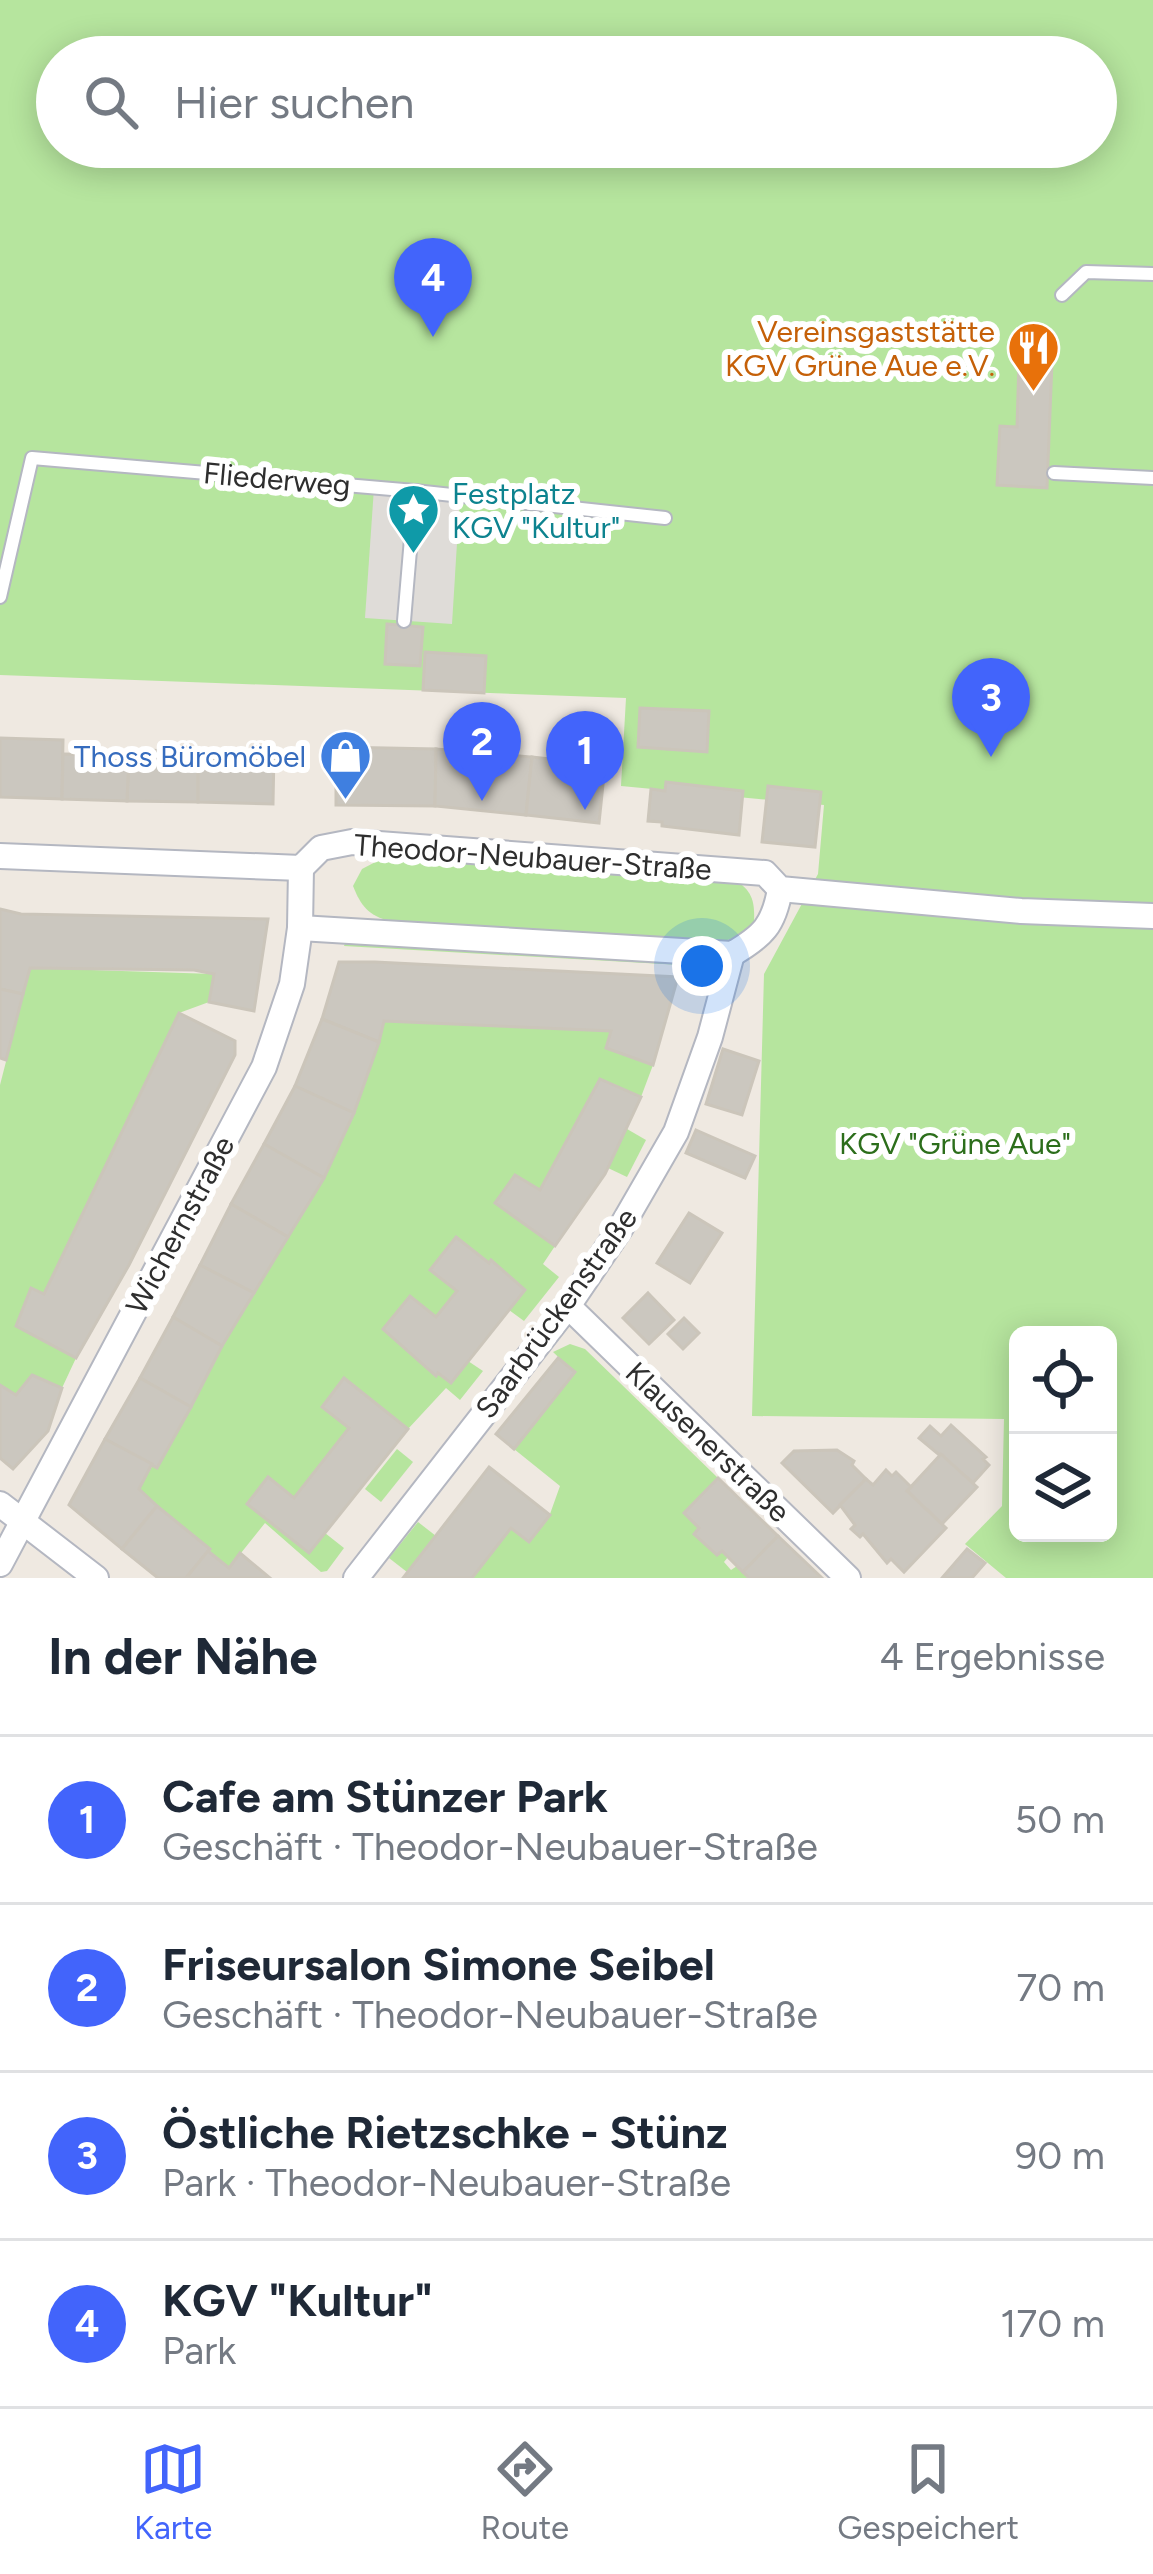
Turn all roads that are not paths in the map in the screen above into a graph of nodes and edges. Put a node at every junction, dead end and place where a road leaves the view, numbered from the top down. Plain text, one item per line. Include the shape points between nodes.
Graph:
1 (1153, 274) edge
2 (1062, 295) dead end
3 (1054, 473) dead end
4 (1153, 478) edge
5 (415, 491) junction
6 (665, 518) dead end
7 (0, 597) edge
8 (404, 621) dead end
9 (0, 856) edge
10 (301, 868) junction
11 (781, 889) junction
12 (1153, 916) edge
13 (300, 928) junction
14 (732, 954) junction
15 (568, 1306) junction
16 (0, 1504) edge
17 (22, 1522) junction
18 (0, 1564) edge
19 (96, 1578) edge
20 (356, 1578) edge
21 (848, 1578) edge

1 - 2 lane via 1086,272
3 - 4 lane
5 - 6 lane, Fliederweg
5 - 7 lane, Fliederweg via 32,458
5 - 8 lane
9 - 10 street, Theodor-Neubauer-Straße
10 - 11 street, Theodor-Neubauer-Straße via 322,848 352,842 765,873
10 - 13 street, Wichernstraße
11 - 12 street, Theodor-Neubauer-Straße
11 - 14 street via 761,938
13 - 14 street
13 - 17 street, Wichernstraße via 292,984 264,1067
14 - 15 street, Saarbrückenstraße via 676,1132
15 - 20 street, Saarbrückenstraße
15 - 21 street, Klausenerstraße
16 - 17 street
17 - 18 street, Wichernstraße
17 - 19 street

